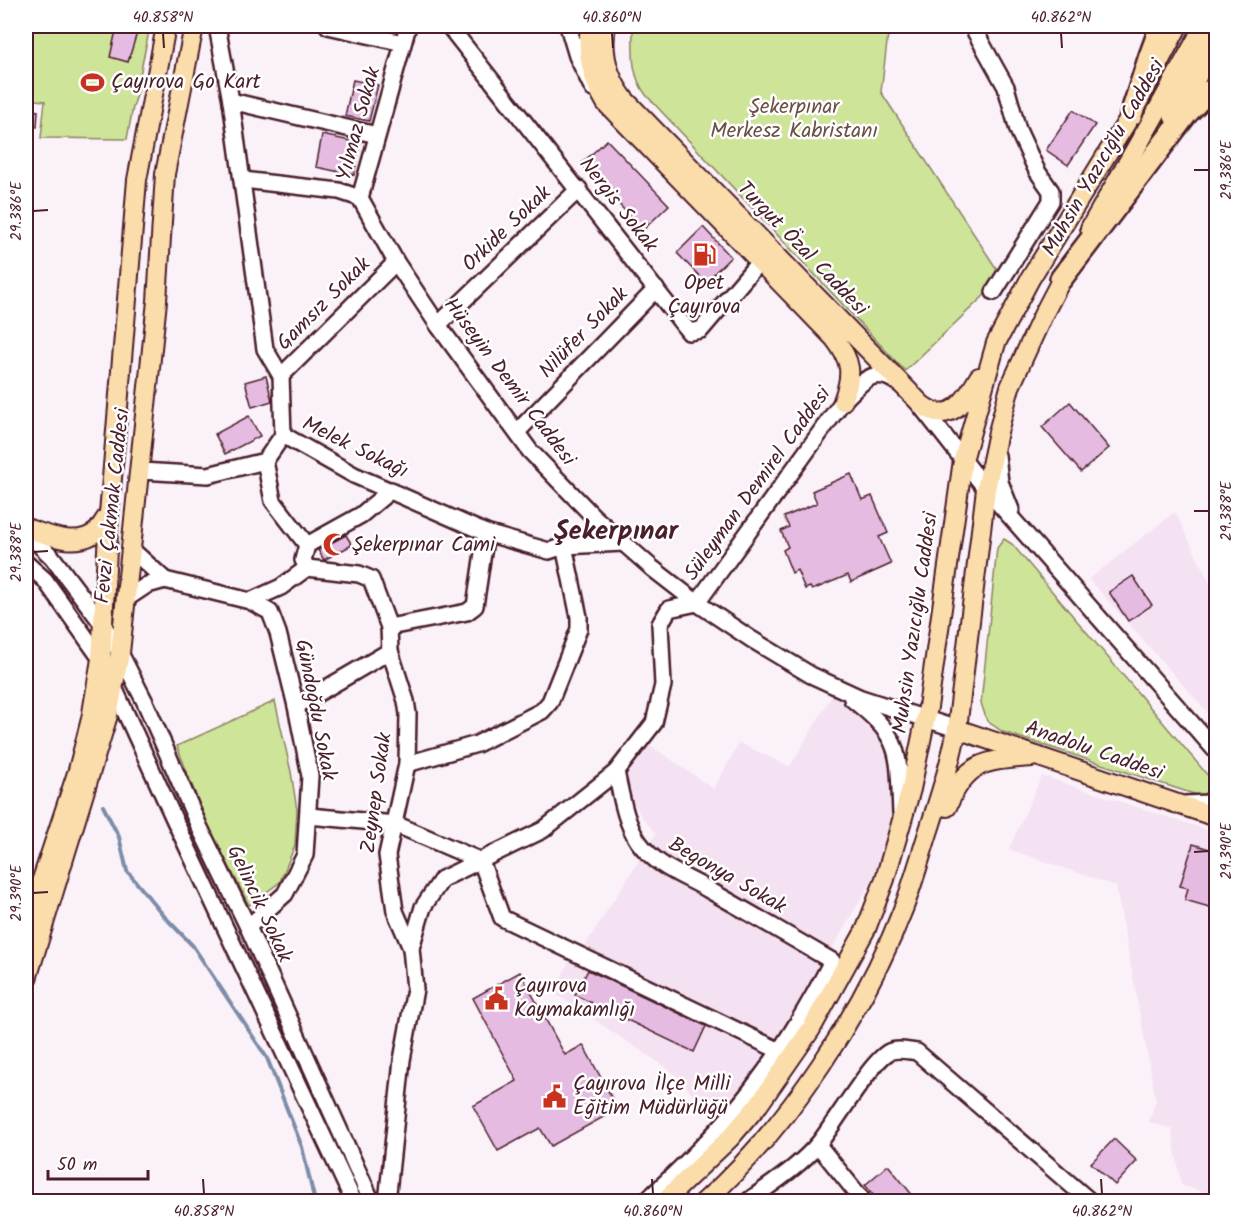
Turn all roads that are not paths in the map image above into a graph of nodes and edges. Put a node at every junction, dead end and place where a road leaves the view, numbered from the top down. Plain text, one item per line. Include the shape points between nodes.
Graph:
1 (166, 26) edge
2 (194, 26) edge
3 (217, 26) edge
4 (328, 26) edge
5 (408, 26) edge
6 (449, 26) edge
7 (568, 26) edge
8 (590, 26) edge
9 (606, 26) edge
10 (972, 26) edge
11 (1161, 26) edge
12 (1178, 26) edge
13 (1203, 26) edge
14 (1216, 37) edge
15 (403, 43) junction
16 (1216, 88) edge
17 (231, 101) junction
18 (606, 104) junction
19 (1131, 115) junction
20 (377, 135) junction
21 (1155, 154) junction
22 (243, 180) junction
23 (579, 189) junction
24 (360, 198) junction
25 (396, 262) junction
26 (759, 262) junction
27 (1061, 279) junction
28 (656, 289) junction
29 (994, 292) dead end
30 (438, 325) junction
31 (996, 343) junction
32 (281, 376) junction
33 (909, 391) junction
34 (843, 401) junction
35 (517, 432) junction
36 (998, 432) junction
37 (283, 435) junction
38 (963, 460) junction
39 (265, 461) junction
40 (141, 471) junction
41 (986, 489) junction
42 (391, 490) junction
43 (109, 514) junction
44 (1021, 528) junction
45 (26, 530) edge
46 (486, 533) junction
47 (623, 543) junction
48 (307, 545) junction
49 (564, 546) junction
50 (132, 550) junction
51 (26, 563) edge
52 (307, 568) junction
53 (718, 573) junction
54 (165, 580) junction
55 (126, 599) junction
56 (250, 601) junction
57 (697, 603) junction
58 (728, 624) junction
59 (104, 626) junction
60 (389, 627) junction
61 (390, 651) junction
62 (120, 653) junction
63 (101, 659) junction
64 (114, 687) junction
65 (840, 690) junction
66 (296, 706) junction
67 (925, 719) junction
68 (957, 729) junction
69 (1200, 731) junction
70 (1216, 751) edge
71 (1038, 756) junction
72 (1216, 762) edge
73 (406, 764) junction
74 (616, 772) junction
75 (1216, 796) edge
76 (1176, 803) junction
77 (309, 816) junction
78 (1216, 817) edge
79 (395, 824) junction
80 (902, 826) junction
81 (481, 861) junction
82 (905, 905) junction
83 (248, 927) junction
84 (26, 928) edge
85 (411, 948) junction
86 (26, 982) edge
87 (780, 1051) junction
88 (818, 1145) junction
89 (354, 1202) edge
90 (372, 1202) edge
91 (387, 1202) edge
92 (645, 1202) edge
93 (663, 1202) edge
94 (704, 1202) edge
95 (747, 1202) edge
96 (864, 1202) edge
97 (1091, 1202) edge

1 - 43 main road, Fevzi Çakmak Caddesi via 137,180
2 - 40 main road, Fevzi Çakmak Caddesi via 165,174
3 - 17 street
4 - 15 street
5 - 15 street, Yılmaz Sokak
6 - 23 street, Nergis Sokak
7 - 18 street via 590,86
8 - 18 main road, Turgut Özal Caddesi via 590,65
9 - 33 main road, Turgut Özal Caddesi via 606,64 625,100
10 - 29 street via 1006,87 1018,130 1037,171 1052,191 1051,201
11 - 19 highway
12 - 19 main road, Muhsin Yazıcığlu Caddesi
13 - 27 main road, Muhsin Yazıcığlu Caddesi
14 - 21 highway
15 - 20 street, Yılmaz Sokak
16 - 21 highway via 1187,112
17 - 20 street
17 - 22 street
18 - 26 main road, Turgut Özal Caddesi
19 - 31 main road, Muhsin Yazıcığlu Caddesi via 1030,279
20 - 24 street, Yılmaz Sokak
21 - 27 highway
22 - 24 street via 339,190
22 - 32 street, Melek Sokağı via 265,349
23 - 28 street, Nergis Sokak
23 - 30 street, Orkide Sokak
24 - 25 street, Hüseyin Demir Caddesi
25 - 30 street, Hüseyin Demir Caddesi
25 - 32 street, Gamsız Sokak
26 - 28 street, Nergis Sokak via 701,330 689,332
26 - 34 main road, Turgut Özal Caddesi via 842,347 850,368
27 - 36 main road, Muhsin Yazıcığlu Caddesi via 1010,387
28 - 35 street, Nilüfer Sokak
30 - 35 street, Hüseyin Demir Caddesi
31 - 33 main road, Turgut Özal Caddesi via 959,408 928,410
31 - 38 main road, Muhsin Yazıcığlu Caddesi
32 - 37 street, Melek Sokağı
33 - 34 street, Süleyman Demirel Caddesi via 890,377 877,375 865,380
33 - 38 street
34 - 53 street, Süleyman Demirel Caddesi
35 - 47 street, Hüseyin Demir Caddesi via 553,477
36 - 41 main road, Muhsin Yazıcığlu Caddesi
36 - 44 street via 1000,482
37 - 39 street
37 - 42 street, Melek Sokağı via 354,475
38 - 41 street
38 - 67 main road, Muhsin Yazıcığlu Caddesi
39 - 40 street via 208,475
39 - 48 street via 273,501
40 - 50 main road, Fevzi Çakmak Caddesi
41 - 44 street
41 - 68 main road, Muhsin Yazıcığlu Caddesi
42 - 46 street, Melek Sokağı
42 - 48 street via 361,515
43 - 45 main road via 97,531 77,540
43 - 59 main road, Fevzi Çakmak Caddesi
44 - 69 street
45 - 59 street, Gelincik Sokak via 52,557
46 - 49 street, Melek Sokağı via 549,551
46 - 60 street via 475,606 467,612
47 - 49 street, Melek Sokağı
47 - 57 street, Hüseyin Demir Caddesi
48 - 52 street via 303,560
49 - 73 street via 579,629 550,702 542,711 477,744
50 - 54 street
50 - 55 main road, Fevzi Çakmak Caddesi
51 - 63 street, Gelincik Sokak via 45,580
52 - 56 street via 281,587
52 - 60 street, Zeynep Sokak via 371,579
53 - 57 street, Süleyman Demirel Caddesi
53 - 58 street via 711,598 717,613
54 - 55 street via 147,585
54 - 56 street
55 - 62 main road, Fevzi Çakmak Caddesi
56 - 66 street, Gündoğdu Sokak via 270,612
57 - 58 street, Hüseyin Demir Caddesi
57 - 74 street, Süleyman Demirel Caddesi via 669,609 660,624 663,686 654,723
58 - 65 street, Hüseyin Demir Caddesi
59 - 62 street, Gelincik Sokak
59 - 63 main road, Fevzi Çakmak Caddesi
60 - 61 street, Zeynep Sokak
61 - 66 street
61 - 73 street, Zeynep Sokak via 408,714
62 - 64 main road, Fevzi Çakmak Caddesi
62 - 83 street, Gelincik Sokak
63 - 64 street, Gelincik Sokak
63 - 84 main road, Fevzi Çakmak Caddesi via 78,770
64 - 86 main road, Fevzi Çakmak Caddesi
64 - 89 street, Gelincik Sokak
65 - 67 street, Hüseyin Demir Caddesi
65 - 80 street via 878,721 896,747
66 - 77 street, Gündoğdu Sokak via 310,776
67 - 68 street, Hüseyin Demir Caddesi
67 - 80 main road, Muhsin Yazıcığlu Caddesi
68 - 71 main road, Anadolu Caddesi
68 - 82 main road, Muhsin Yazıcığlu Caddesi via 952,757
69 - 70 street
69 - 72 street
71 - 76 main road, Anadolu Caddesi
71 - 82 main road via 986,763 962,778
73 - 79 street, Zeynep Sokak
74 - 81 street, Süleyman Demirel Caddesi via 543,830
74 - 87 street, Begonya Sokak via 636,839 650,857 832,961
75 - 76 street via 1200,805
76 - 78 main road, Anadolu Caddesi
77 - 79 street
77 - 83 street, Gündoğdu Sokak via 305,855 285,894
79 - 81 street
79 - 85 street, Zeynep Sokak via 387,855 395,911
80 - 93 main road, Muhsin Yazıcığlu Caddesi via 866,929 811,1029 730,1138
81 - 85 street, Süleyman Demirel Caddesi via 442,879 423,907
81 - 87 street via 502,918
82 - 94 main road, Muhsin Yazıcığlu Caddesi via 857,1006 830,1050 774,1127
83 - 90 street, Gelincik Sokak
85 - 91 street, Süleyman Demirel Caddesi via 415,989 402,1060
87 - 92 street via 724,1123
88 - 95 street
88 - 96 street
88 - 97 street via 873,1067 889,1052 916,1052

